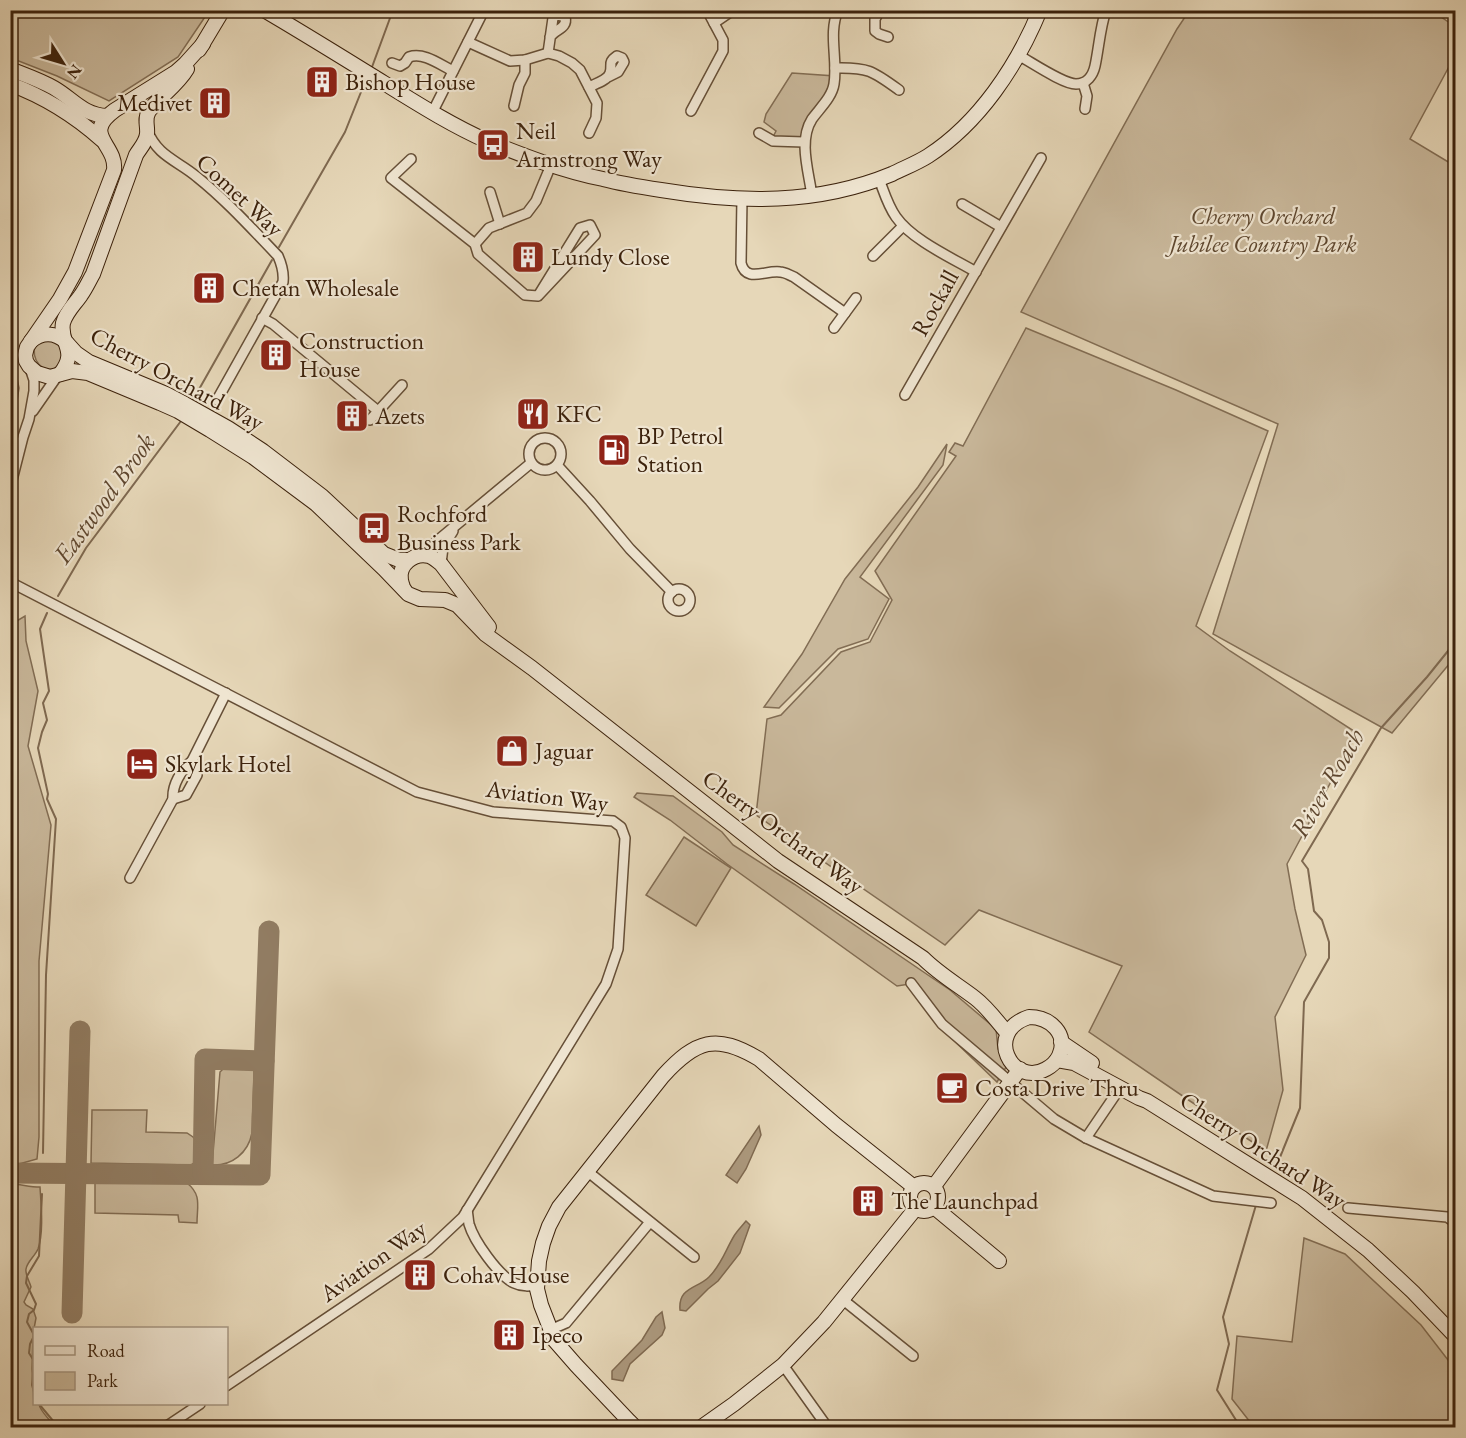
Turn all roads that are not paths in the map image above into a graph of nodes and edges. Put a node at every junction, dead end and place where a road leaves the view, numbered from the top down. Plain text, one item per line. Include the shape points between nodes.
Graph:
1 (223, 10) edge
2 (264, 10) edge
3 (484, 10) edge
4 (707, 10) edge
5 (733, 10) edge
6 (838, 10) edge
7 (880, 10) edge
8 (1040, 10) edge
9 (1106, 10) edge
10 (714, 23) junction
11 (550, 37) dead end
12 (888, 37) dead end
13 (468, 42) junction
14 (203, 44) junction
15 (548, 53) junction
16 (1018, 55) junction
17 (525, 60) junction
18 (392, 63) dead end
19 (835, 68) junction
20 (10, 69) edge
21 (453, 71) junction
22 (608, 77) dead end
23 (1083, 83) junction
24 (10, 84) edge
25 (589, 87) junction
26 (899, 90) dead end
27 (514, 106) dead end
28 (1085, 109) dead end
29 (691, 111) dead end
30 (111, 113) junction
31 (432, 113) junction
32 (146, 128) junction
33 (589, 133) dead end
34 (759, 133) dead end
35 (804, 142) junction
36 (105, 146) junction
37 (139, 150) junction
38 (161, 152) junction
39 (1041, 158) dead end
40 (411, 159) dead end
41 (551, 165) junction
42 (879, 179) junction
43 (490, 192) dead end
44 (812, 196) junction
45 (742, 198) junction
46 (962, 204) dead end
47 (500, 224) junction
48 (903, 226) junction
49 (1001, 227) junction
50 (475, 244) junction
51 (873, 256) dead end
52 (976, 272) junction
53 (538, 296) junction
54 (856, 298) dead end
55 (845, 313) junction
56 (262, 318) junction
57 (834, 328) dead end
58 (28, 343) junction
59 (67, 343) junction
60 (29, 366) junction
61 (60, 374) junction
62 (402, 385) dead end
63 (905, 395) dead end
64 (217, 400) dead end
65 (378, 411) junction
66 (29, 419) junction
67 (370, 420) dead end
68 (531, 463) junction
69 (557, 465) junction
70 (10, 488) edge
71 (458, 524) junction
72 (414, 558) junction
73 (442, 566) junction
74 (10, 582) edge
75 (404, 589) junction
76 (672, 592) dead end
77 (426, 599) junction
78 (532, 668) junction
79 (226, 693) junction
80 (192, 761) junction
81 (173, 800) junction
82 (130, 878) dead end
83 (911, 983) dead end
84 (1012, 1028) junction
85 (1061, 1042) junction
86 (1057, 1060) junction
87 (1020, 1070) junction
88 (1011, 1082) junction
89 (1120, 1088) junction
90 (1147, 1101) junction
91 (1086, 1138) junction
92 (587, 1171) junction
93 (934, 1186) junction
94 (914, 1187) junction
95 (1271, 1203) dead end
96 (934, 1207) junction
97 (916, 1208) junction
98 (1348, 1208) dead end
99 (467, 1210) junction
100 (650, 1222) junction
101 (1455, 1223) edge
102 (694, 1257) dead end
103 (999, 1261) dead end
104 (538, 1286) junction
105 (842, 1299) junction
106 (550, 1330) junction
107 (1455, 1337) edge
108 (913, 1356) dead end
109 (783, 1365) junction
110 (228, 1385) edge
111 (198, 1405) edge
112 (164, 1428) edge
113 (636, 1428) edge
114 (700, 1428) edge
115 (828, 1428) edge

1 - 14 main road
2 - 31 main road
3 - 13 street
4 - 10 street
5 - 10 street
6 - 19 street via 834,23
7 - 12 street via 875,31
8 - 16 main road
9 - 23 street via 1095,67
10 - 29 street via 723,40 723,51
11 - 15 street
13 - 17 street via 505,59
13 - 21 street
14 - 30 main road via 176,72
14 - 32 main road via 183,76 148,112
15 - 17 street
15 - 25 street via 572,63
16 - 23 street via 1063,80
16 - 42 main road via 985,103 952,137 928,155
17 - 27 street
18 - 21 street via 400,66 411,56 422,56
19 - 26 street via 870,71
19 - 35 street via 833,89 808,126
20 - 30 main road via 54,88 87,112
21 - 31 street
22 - 25 street
23 - 28 street
24 - 36 main road via 63,109 86,125
25 - 33 street via 598,108
30 - 32 main road via 125,108 134,111 142,117
30 - 36 main road via 101,128
31 - 41 main road via 486,140
32 - 37 main road
32 - 38 street, Comet Way
34 - 35 street via 773,141
35 - 44 street
36 - 37 main road via 126,156
36 - 58 main road via 114,160 114,170 75,272
37 - 38 street, Comet Way
37 - 59 main road via 93,274 65,319
38 - 56 street, Comet Way via 233,209 282,264 283,282
39 - 49 street
40 - 50 street via 391,178
41 - 45 main road via 615,182
41 - 47 street via 532,208 523,216
42 - 44 main road
42 - 48 street, Rockall
43 - 47 street
44 - 45 main road
45 - 55 street via 744,270 753,274 786,273
46 - 49 street
47 - 50 street via 489,228
48 - 51 street
48 - 52 street, Rockall
49 - 52 street
50 - 53 street via 478,254 525,295
52 - 63 street, Rockall
53 - 53 street via 595,236 590,225 580,228
54 - 55 street
55 - 57 street
56 - 64 street, Comet Way
56 - 65 street
58 - 59 main road via 44,334 56,335
58 - 60 main road via 25,355
59 - 61 main road via 67,361
59 - 72 main road, Cherry Orchard Way via 89,362 166,394 228,428 311,487 384,554 399,560
60 - 61 main road via 50,377
60 - 66 street via 35,383
61 - 66 street
61 - 75 main road, Cherry Orchard Way via 77,371 100,377 178,411 210,430 316,504
62 - 65 street
65 - 67 street
66 - 70 street
68 - 69 street via 544,470
68 - 69 street via 529,448 544,438 554,440 560,447
68 - 71 street
69 - 76 street
71 - 72 street
71 - 73 street via 443,548
72 - 73 main road, Cherry Orchard Way via 432,557
72 - 75 main road via 401,571
73 - 77 main road via 443,587
73 - 78 main road, Cherry Orchard Way via 490,628
74 - 79 street, Aviation Way
75 - 77 main road, Cherry Orchard Way via 413,598
77 - 78 main road, Cherry Orchard Way via 457,605 485,634
78 - 84 main road, Cherry Orchard Way via 778,861 923,958
79 - 80 street
79 - 99 street, Aviation Way via 417,792 493,812 613,821 621,826 626,838 618,949 606,984
80 - 81 street via 184,767 172,790
80 - 81 street via 197,775 186,795
81 - 82 street
83 - 88 street via 942,1024
84 - 85 main road via 1029,1017 1038,1017 1054,1026
84 - 87 main road via 1005,1042 1006,1052
85 - 86 main road
85 - 90 main road, Cherry Orchard Way
86 - 87 main road via 1043,1071
86 - 89 main road, Cherry Orchard Way via 1074,1063
87 - 88 main road
88 - 91 street via 1054,1119
88 - 93 main road
89 - 90 main road, Cherry Orchard Way
89 - 91 street
90 - 107 main road, Cherry Orchard Way via 1302,1198 1368,1250
91 - 95 street via 1213,1196
92 - 94 main road via 678,1060 702,1046 727,1044 759,1059
92 - 100 street
92 - 104 main road via 549,1226 539,1261
93 - 94 main road via 925,1182
93 - 96 main road via 939,1199
94 - 97 main road via 910,1201
96 - 97 main road via 925,1211
96 - 103 main road
97 - 105 main road
98 - 101 street via 1447,1217
99 - 104 street via 479,1244 502,1274 522,1286
99 - 110 street, Aviation Way via 429,1249
100 - 102 street
100 - 106 street via 566,1323
104 - 106 main road
105 - 108 street
105 - 109 main road
106 - 113 main road via 576,1365
109 - 114 main road
109 - 115 street
111 - 112 street

